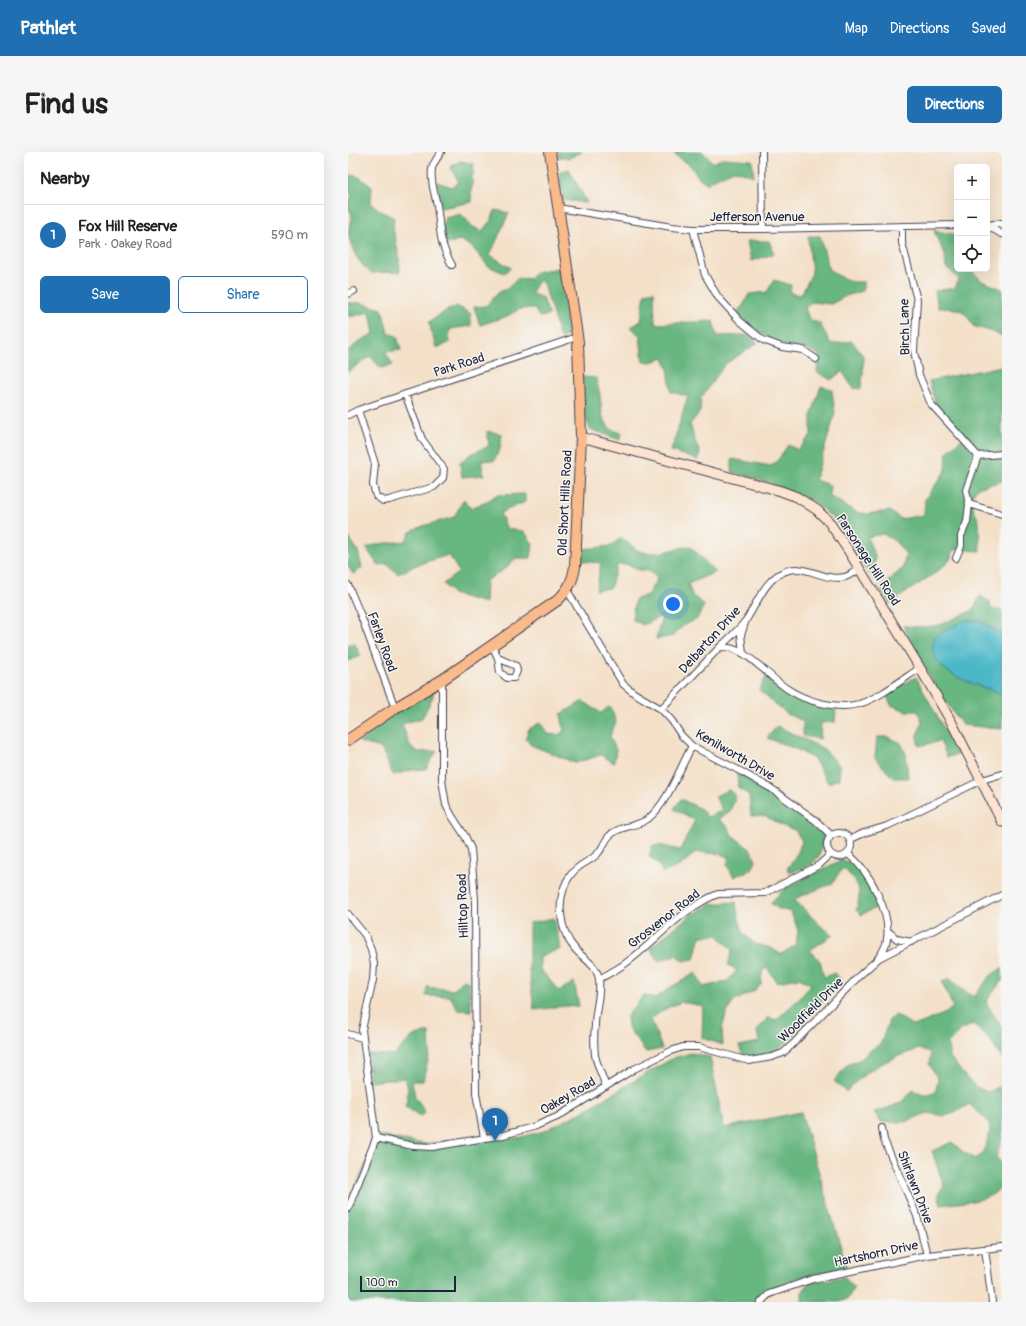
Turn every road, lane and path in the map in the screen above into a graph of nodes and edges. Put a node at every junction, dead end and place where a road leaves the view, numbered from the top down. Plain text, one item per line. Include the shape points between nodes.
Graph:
1 (441, 152) edge
2 (550, 152) edge
3 (762, 152) edge
4 (558, 208) junction
5 (1002, 223) edge
6 (990, 225) edge
7 (902, 226) junction
8 (954, 226) edge
9 (990, 227) edge
10 (693, 229) junction
11 (763, 229) junction
12 (1002, 234) edge
13 (452, 265) dead end
14 (577, 337) junction
15 (816, 359) dead end
16 (405, 394) junction
17 (358, 410) junction
18 (348, 415) edge
19 (582, 437) junction
20 (1002, 454) edge
21 (978, 456) junction
22 (969, 504) junction
23 (1002, 514) edge
24 (956, 558) dead end
25 (859, 570) junction
26 (348, 585) edge
27 (567, 590) junction
28 (746, 620) junction
29 (492, 645) junction
30 (720, 647) junction
31 (743, 652) junction
32 (498, 658) dead end
33 (920, 668) junction
34 (442, 680) junction
35 (395, 708) junction
36 (661, 709) junction
37 (348, 740) edge
38 (692, 746) junction
39 (1002, 774) edge
40 (982, 780) junction
41 (1002, 822) edge
42 (831, 836) junction
43 (851, 840) junction
44 (831, 854) junction
45 (848, 854) junction
46 (1002, 896) edge
47 (348, 914) edge
48 (888, 931) junction
49 (912, 942) junction
50 (877, 960) junction
51 (599, 979) junction
52 (348, 1034) edge
53 (362, 1038) junction
54 (606, 1087) junction
55 (882, 1128) dead end
56 (376, 1138) junction
57 (484, 1138) junction
58 (348, 1209) edge
59 (1002, 1247) edge
60 (986, 1249) junction
61 (927, 1255) junction
62 (761, 1302) edge
63 (992, 1302) edge

1 - 13 street via 432,168 432,182 440,239
2 - 4 main road, Old Short Hills Road
3 - 11 street
4 - 10 street, Jefferson Avenue
4 - 14 main road, Old Short Hills Road
5 - 6 street
7 - 8 street, Jefferson Avenue
7 - 11 street, Jefferson Avenue
7 - 21 street, Birch Lane via 904,249 917,300 914,351 919,376 931,404
9 - 12 street
10 - 11 street, Jefferson Avenue
10 - 15 street via 705,275 718,298 763,340 782,347 804,350
14 - 16 street, Park Road
14 - 19 main road, Old Short Hills Road
16 - 17 street, Park Road
16 - 17 street via 422,439 444,469 443,478 434,487 383,501 376,496 373,485 375,464
17 - 18 street, Park Road
19 - 25 street, Parsonage Hill Road via 760,485 796,498 817,510 829,522
19 - 27 main road, Old Short Hills Road via 574,578
20 - 21 street
21 - 22 street via 966,490
22 - 23 street
22 - 24 street via 967,522
25 - 28 street, Delbarton Drive via 846,577 833,578 802,570 785,571 768,585
25 - 33 street, Parsonage Hill Road
26 - 35 street, Farley Road
27 - 29 main road, Old Short Hills Road via 558,600
27 - 36 street, Kenilworth Drive via 623,684
28 - 30 street, Delbarton Drive
28 - 31 street via 741,635
29 - 32 street
29 - 34 main road, Old Short Hills Road
30 - 31 street
30 - 36 street, Delbarton Drive
31 - 33 street via 787,689 832,706 859,704 871,699
33 - 40 street, Parsonage Hill Road
34 - 35 main road, Old Short Hills Road
34 - 57 street, Hilltop Road via 442,780 446,805 471,848 475,900 476,1093
35 - 37 main road, Old Short Hills Road
36 - 38 street, Kenilworth Drive
38 - 42 street, Kenilworth Drive via 772,789 815,820
38 - 51 street via 659,808 648,819 610,834 600,852 574,871 563,890 560,909 565,933 575,949 592,964
39 - 40 street
40 - 41 street, Parsonage Hill Road
40 - 43 street via 887,826
42 - 43 street via 836,832 842,832
42 - 44 street via 827,845
43 - 45 street via 852,847
44 - 45 street via 841,857
44 - 51 street, Grosvenor Road via 819,865 765,893 718,894 712,897 689,911 625,963
45 - 48 street via 855,859 876,892
46 - 49 street, Woodfield Drive
47 - 53 street via 365,935 374,964
48 - 49 street via 897,939
48 - 50 street via 886,943
49 - 50 street, Woodfield Drive
50 - 54 street, Woodfield Drive via 783,1053 749,1061 699,1047 683,1047 634,1069
51 - 54 street via 595,1055
52 - 53 street
53 - 56 street
54 - 57 street, Oakey Road via 557,1118 533,1127
55 - 61 street, Shirlawn Drive via 884,1140 916,1216
56 - 57 street, Oakey Road via 413,1146 432,1147
56 - 58 street
59 - 60 street, Hartshorn Drive
60 - 61 street, Hartshorn Drive
60 - 63 street
61 - 62 street, Hartshorn Drive via 812,1279 769,1294

